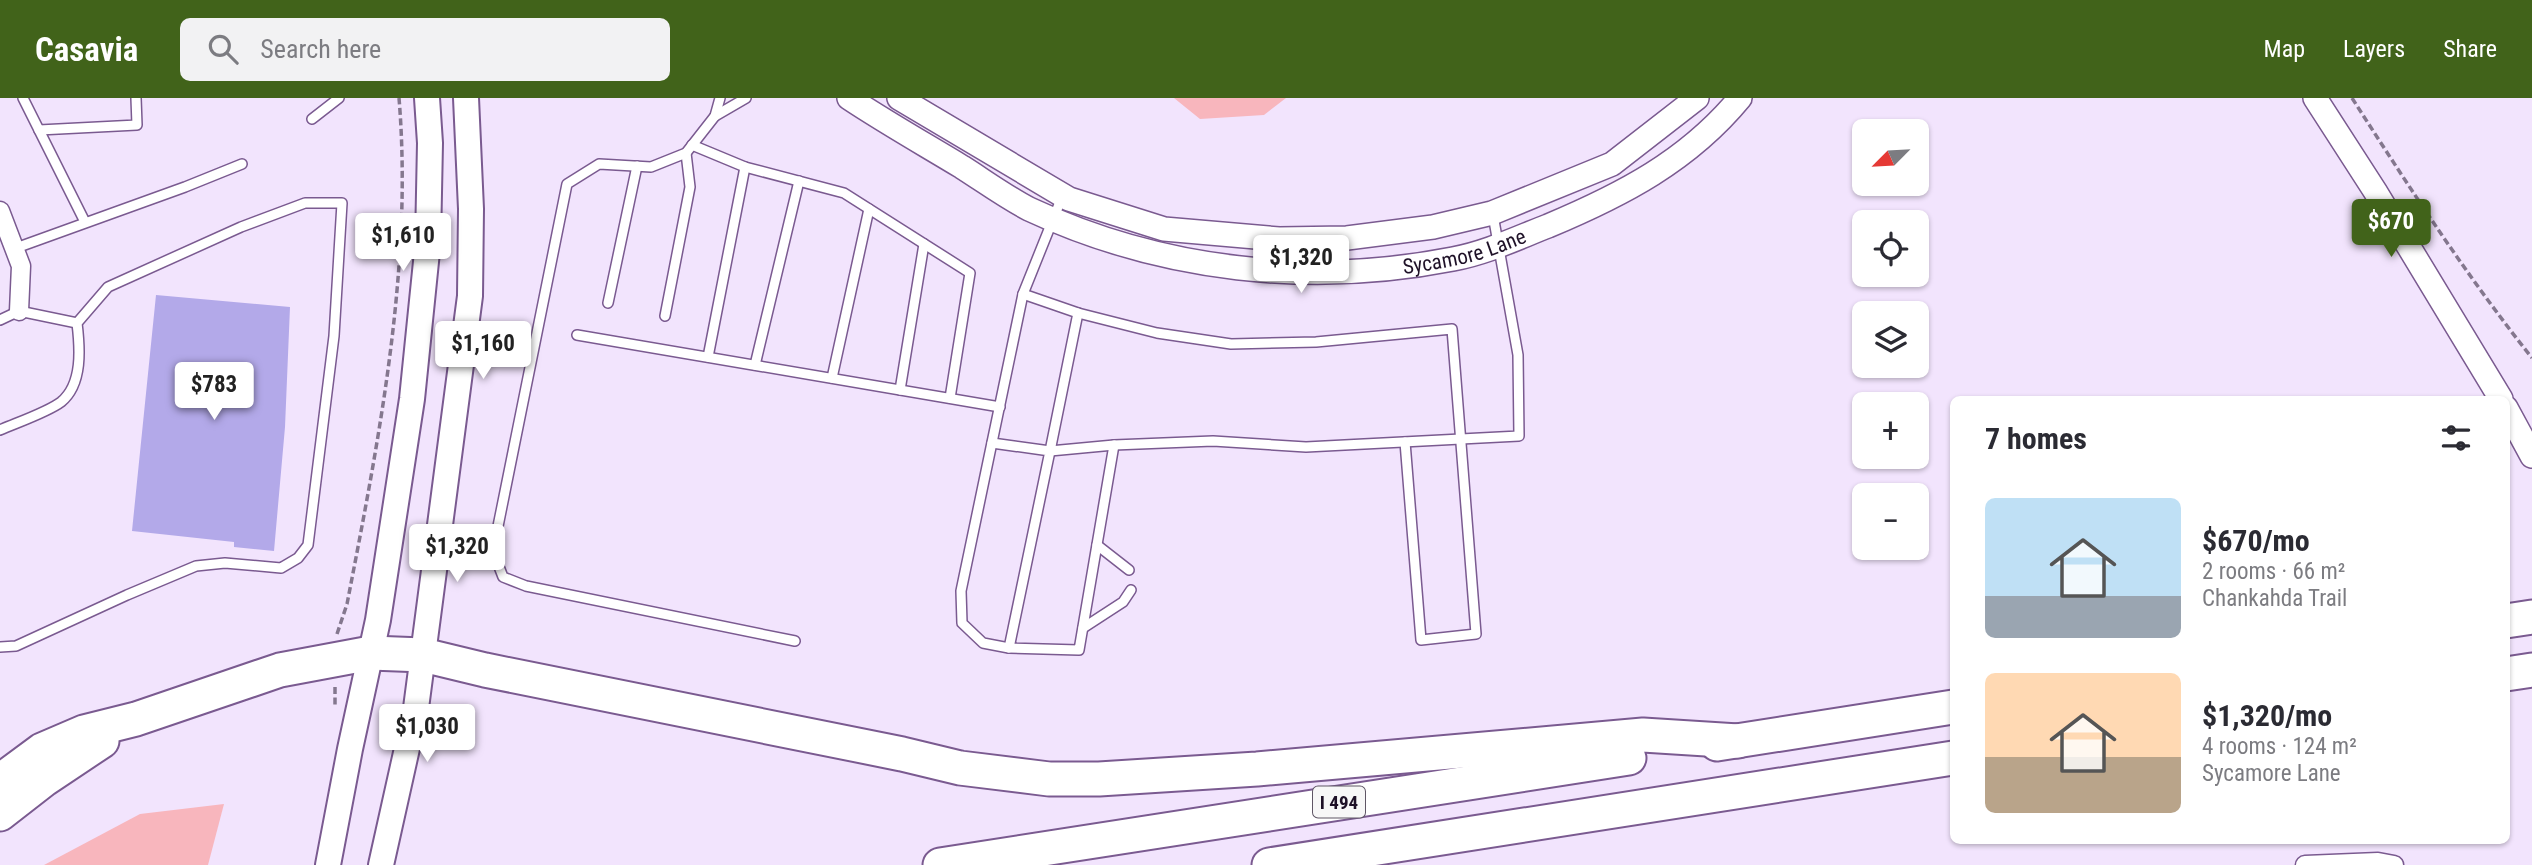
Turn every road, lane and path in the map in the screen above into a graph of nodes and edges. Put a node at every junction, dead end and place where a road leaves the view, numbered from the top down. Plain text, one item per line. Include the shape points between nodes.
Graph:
1 (23, 98) edge
2 (136, 98) edge
3 (339, 98) edge
4 (399, 98) edge
5 (427, 98) edge
6 (466, 98) edge
7 (720, 98) edge
8 (746, 98) edge
9 (849, 98) edge
10 (899, 98) edge
11 (1697, 98) edge
12 (1740, 98) edge
13 (2315, 98) edge
14 (2352, 98) edge
15 (715, 116) junction
16 (312, 118) dead end
17 (39, 130) junction
18 (689, 149) junction
19 (242, 164) dead end
20 (637, 166) junction
21 (745, 167) junction
22 (799, 181) junction
23 (1063, 195) junction
24 (869, 209) junction
25 (0, 211) edge
26 (1492, 213) junction
27 (1052, 218) junction
28 (85, 222) junction
29 (924, 244) junction
30 (1499, 246) junction
31 (16, 248) junction
32 (1023, 295) junction
33 (608, 303) dead end
34 (19, 311) junction
35 (1078, 313) junction
36 (665, 316) dead end
37 (0, 320) edge
38 (77, 323) junction
39 (577, 335) dead end
40 (708, 357) junction
41 (2532, 358) edge
42 (755, 365) junction
43 (832, 378) junction
44 (900, 390) junction
45 (2499, 396) edge
46 (950, 398) junction
47 (1000, 407) junction
48 (2510, 415) edge
49 (0, 430) edge
50 (1460, 439) junction
51 (1405, 442) junction
52 (992, 443) junction
53 (1114, 445) junction
54 (1051, 451) junction
55 (2532, 456) edge
56 (1097, 545) junction
57 (1129, 570) dead end
58 (1131, 590) dead end
59 (2532, 617) edge
60 (2510, 620) edge
61 (1083, 628) junction
62 (795, 641) dead end
63 (0, 648) edge
64 (1009, 649) junction
65 (371, 653) junction
66 (423, 654) junction
67 (333, 660) junction
68 (2532, 670) edge
69 (2510, 673) edge
70 (1950, 707) edge
71 (335, 712) dead end
72 (136, 719) junction
73 (1738, 741) junction
74 (1950, 758) edge
75 (0, 781) edge
76 (1730, 794) junction
77 (0, 814) edge
78 (328, 865) edge
79 (381, 865) edge
80 (940, 865) edge
81 (1269, 865) edge
82 (1397, 865) edge
83 (2305, 865) edge
84 (2394, 865) edge

1 - 17 lane
2 - 17 lane via 137,125
3 - 16 lane
4 - 67 path via 398,262 384,396
5 - 65 main road via 428,242 421,323
6 - 66 main road via 470,296
7 - 15 lane
8 - 15 lane
9 - 27 street, Sycamore Lane via 1028,208
10 - 23 street, Sycamore Lane
11 - 26 street, Sycamore Lane via 1612,164
12 - 30 street, Sycamore Lane via 1686,152 1645,178 1614,197
13 - 45 street
14 - 41 path via 2440,235
15 - 18 lane
17 - 28 lane
18 - 20 lane via 651,167
18 - 21 lane
18 - 36 lane via 690,187
19 - 28 lane
20 - 33 lane
20 - 62 lane via 600,164 567,184 493,551 503,577 526,586
21 - 22 lane
21 - 40 lane
22 - 24 lane via 844,193
22 - 42 lane
23 - 26 street, Sycamore Lane via 1164,229 1279,239 1347,238 1433,227
23 - 27 lane
24 - 29 lane
24 - 43 lane
25 - 31 street
26 - 30 lane
27 - 30 street, Sycamore Lane via 1195,264 1276,273 1352,273 1455,259
27 - 32 lane
28 - 31 lane
29 - 44 lane
29 - 46 lane via 970,273
30 - 50 lane via 1518,355 1519,436
31 - 34 street via 21,266
32 - 35 lane
32 - 47 lane
34 - 37 lane
34 - 38 lane
35 - 50 lane via 1157,333 1231,344 1316,342 1452,329
35 - 54 lane
38 - 49 lane via 80,350 74,382 61,401
38 - 63 lane via 108,287 132,276 305,203 342,203 334,336 307,545 298,558 281,568 225,563 196,566 16,646
39 - 40 lane
40 - 42 lane
42 - 43 lane
43 - 44 lane
44 - 46 lane
46 - 47 lane
47 - 52 lane
48 - 55 street
50 - 51 lane
50 - 51 lane via 1476,634 1420,640
51 - 53 lane via 1306,447 1213,441
52 - 54 lane
52 - 64 lane via 961,591 962,623 983,643
53 - 54 lane
53 - 56 lane
54 - 64 lane
56 - 57 lane
56 - 61 lane
58 - 61 lane via 1123,602
59 - 60 highway
61 - 64 lane via 1079,650
65 - 66 highway
65 - 67 highway
65 - 78 main road
66 - 73 highway via 960,768 1049,779 1144,778 1643,736
66 - 79 main road via 416,708
67 - 71 path
67 - 72 highway via 280,670
68 - 69 highway
70 - 73 highway, I 494
72 - 75 highway via 84,732 42,750
72 - 77 highway
73 - 80 highway, I 494
74 - 76 highway
76 - 81 highway
76 - 82 highway
83 - 84 street

